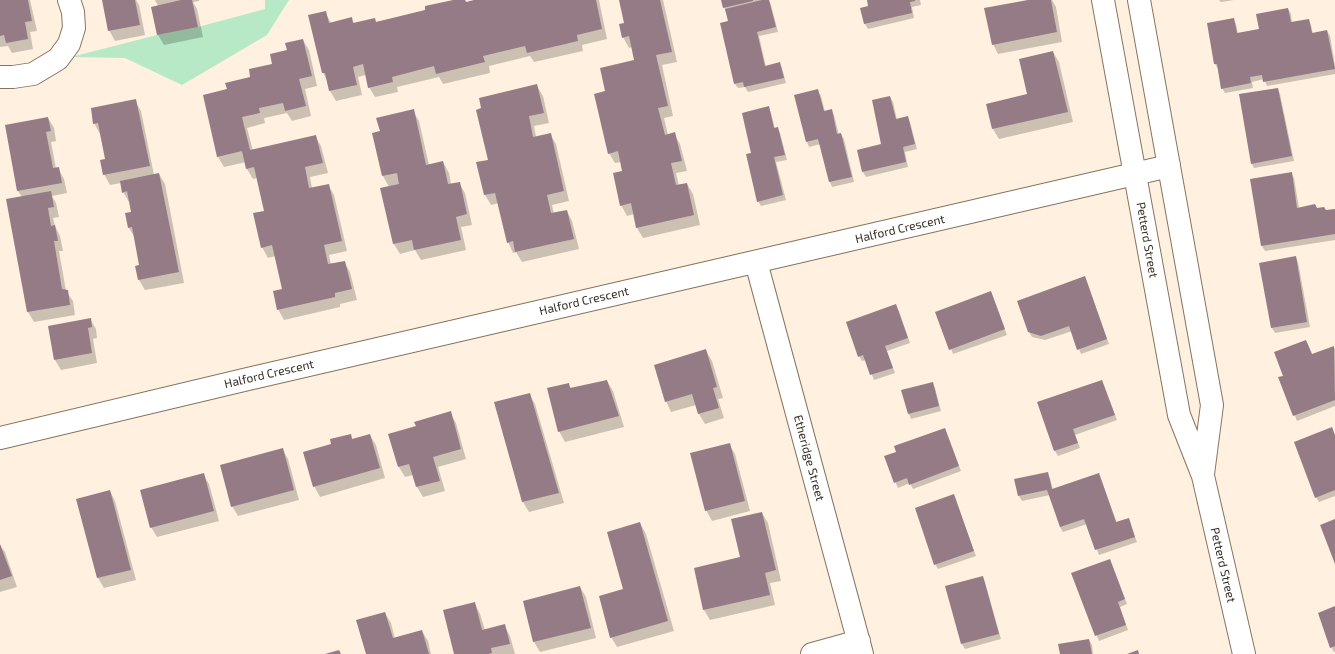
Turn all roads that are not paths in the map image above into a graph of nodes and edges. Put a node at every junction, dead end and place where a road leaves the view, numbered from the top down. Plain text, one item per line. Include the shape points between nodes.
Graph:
1 (69, 0) edge
2 (1103, 0) edge
3 (1139, 0) edge
4 (0, 77) edge
5 (1169, 166) junction
6 (1135, 174) junction
7 (756, 262) junction
8 (0, 438) edge
9 (1203, 476) junction
10 (860, 648) edge
11 (812, 654) edge
12 (1244, 654) edge

1 - 4 street via 74,28 69,44 58,59 33,74
2 - 6 street, Petterd Street
3 - 5 street, Petterd Street
5 - 6 street, Halford Crescent
5 - 9 street, Petterd Street via 1212,405
6 - 7 street, Halford Crescent
6 - 9 street, Petterd Street via 1179,415
7 - 8 street, Halford Crescent
7 - 10 street, Etheridge Street
9 - 12 street, Petterd Street
10 - 11 street

